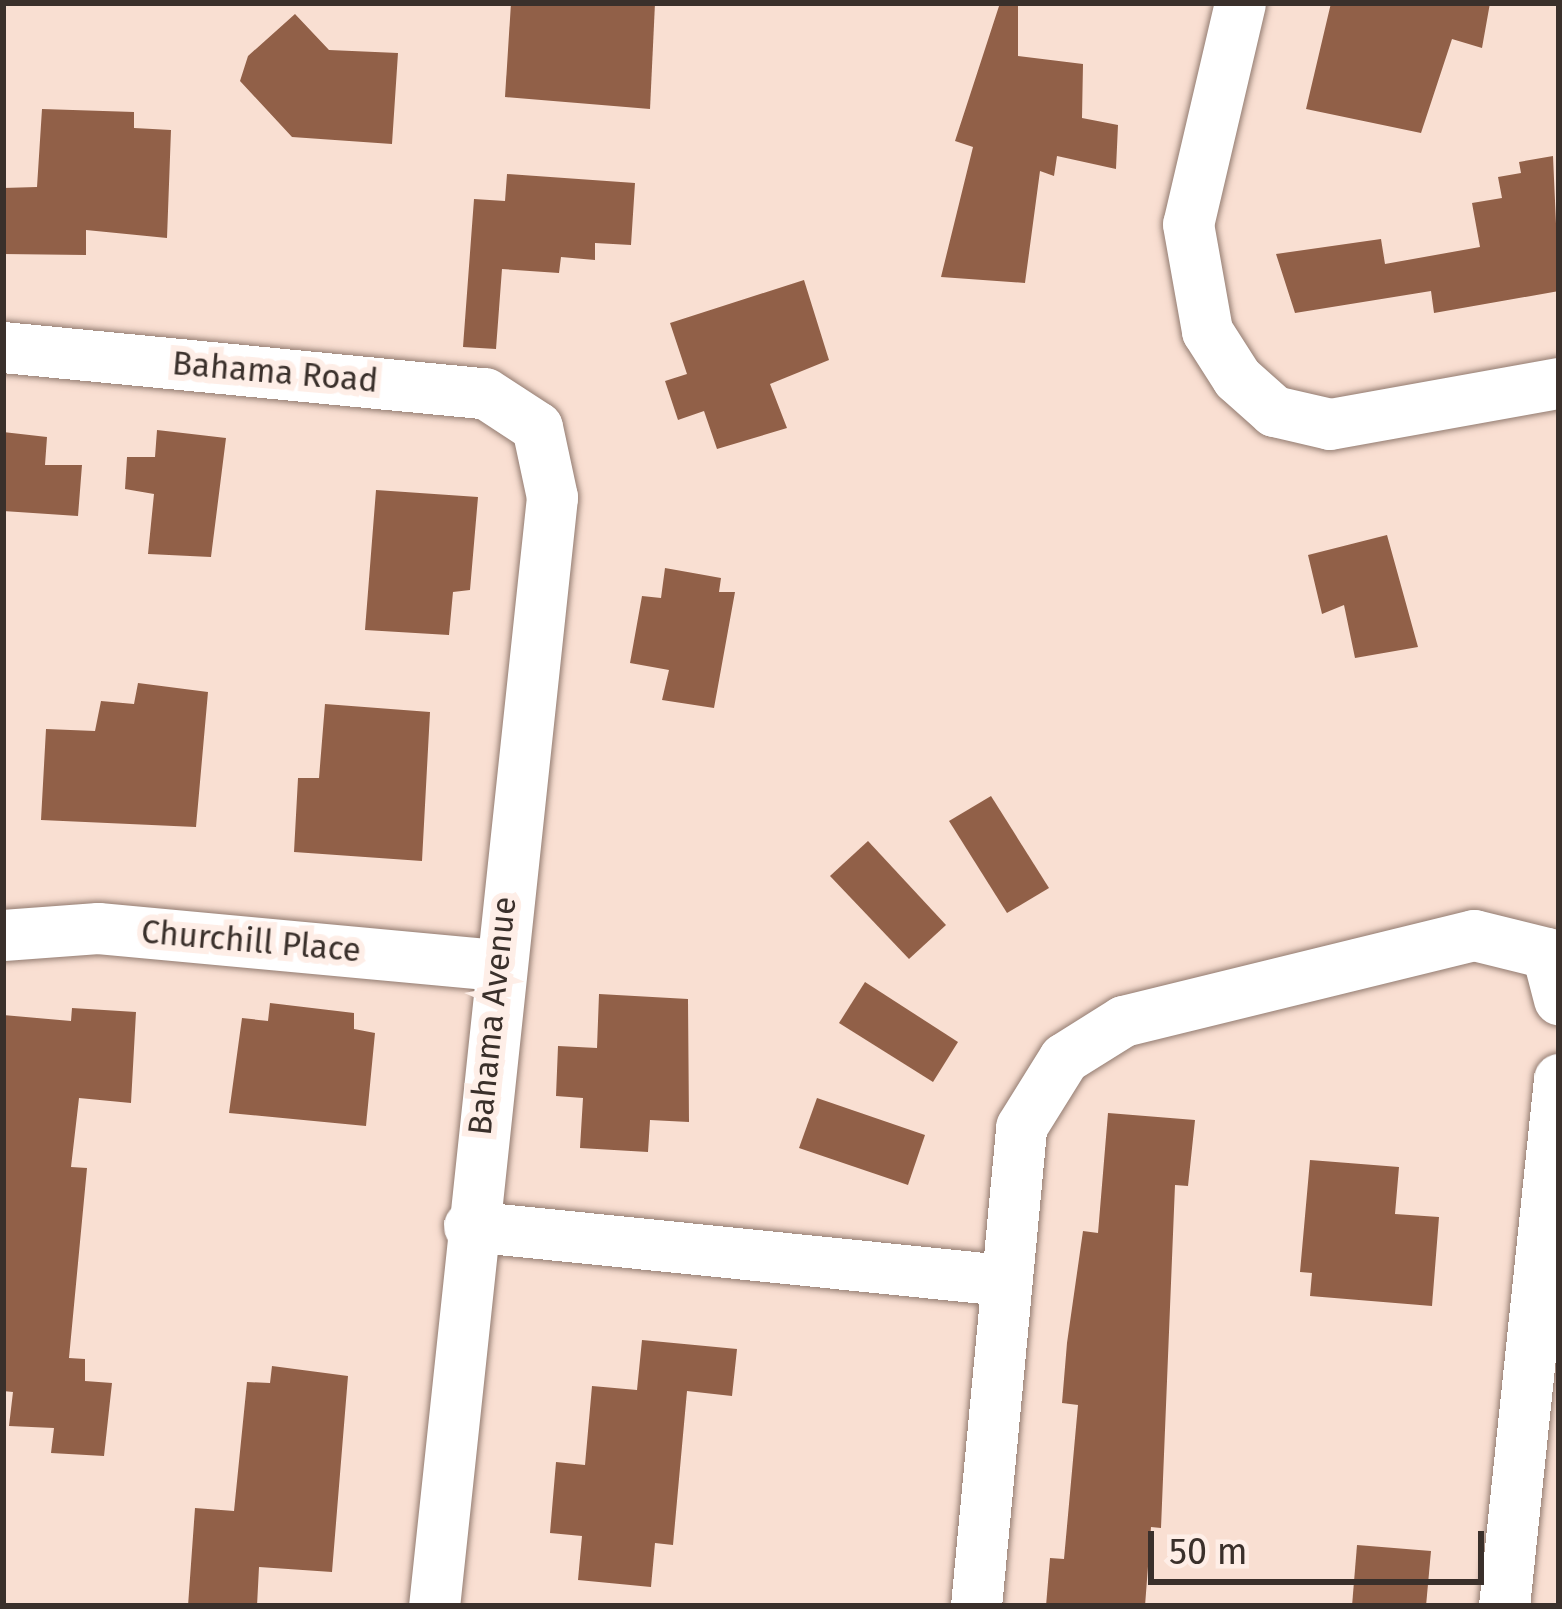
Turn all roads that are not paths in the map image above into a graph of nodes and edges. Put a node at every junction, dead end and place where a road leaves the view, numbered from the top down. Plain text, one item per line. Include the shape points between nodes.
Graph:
1 (1240, 3) edge
2 (3, 347) edge
3 (1559, 383) edge
4 (537, 427) joint
5 (3, 935) edge
6 (499, 964) junction
7 (1559, 999) edge
8 (1559, 1079) edge
9 (469, 1226) junction
10 (1003, 1280) junction
11 (434, 1606) edge
12 (976, 1606) edge
13 (1504, 1606) edge

1 - 3 street via 1188,224 1207,332 1237,379 1274,411 1330,424
2 - 4 street, Bahama Road via 485,393
4 - 6 street, Bahama Avenue via 552,496
5 - 6 street, Churchill Place via 98,928
6 - 9 street, Bahama Avenue
7 - 10 street via 1547,952 1474,934 1123,1021 1064,1058 1021,1127
8 - 13 street
9 - 10 street
9 - 11 street, Bahama Avenue
10 - 12 street

